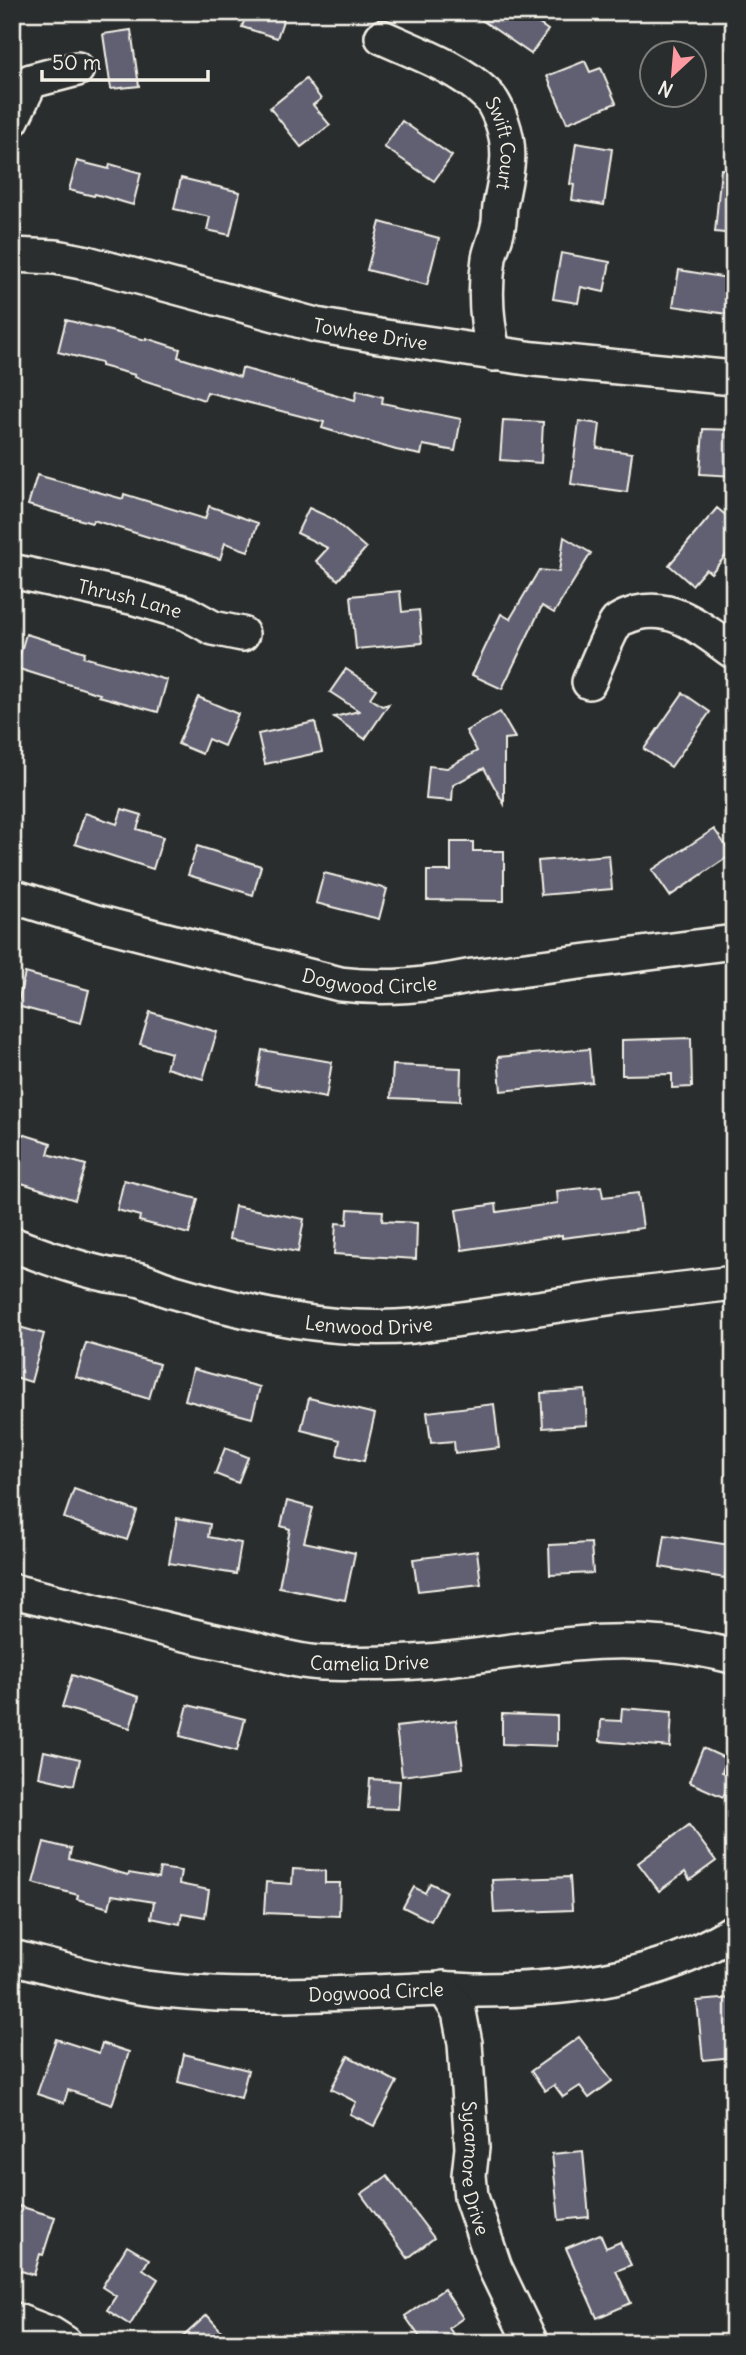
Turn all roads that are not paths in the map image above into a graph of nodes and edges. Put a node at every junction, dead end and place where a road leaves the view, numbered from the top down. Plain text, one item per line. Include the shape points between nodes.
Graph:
1 (382, 37) dead end
2 (77, 69) dead end
3 (12, 120) edge
4 (12, 255) edge
5 (494, 354) junction
6 (734, 378) edge
7 (12, 572) edge
8 (242, 634) dead end
9 (734, 652) edge
10 (589, 682) dead end
11 (12, 895) edge
12 (734, 942) edge
13 (12, 1244) edge
14 (734, 1283) edge
15 (12, 1591) edge
16 (734, 1657) edge
17 (734, 1931) edge
18 (12, 1958) edge
19 (444, 1988) junction
20 (12, 2319) edge
21 (65, 2343) edge
22 (531, 2343) edge

1 - 5 street, Swift Court via 480,89 497,110 509,140 508,176 489,256 485,296
2 - 3 street via 31,81
4 - 5 street, Towhee Drive via 87,263 316,325
5 - 6 street, Towhee Drive
7 - 8 street, Thrush Lane via 135,598 186,612 213,628
9 - 10 street via 674,614 646,611 617,622
11 - 12 street, Dogwood Circle via 96,922 340,984 372,988
13 - 14 street, Lenwood Drive via 104,1274 312,1324 346,1328 413,1326
15 - 16 street, Camelia Drive via 318,1663 429,1661 608,1640 668,1643
17 - 19 street, Dogwood Circle via 686,1957 618,1977 551,1986
18 - 19 street, Dogwood Circle via 134,1986 222,1995
19 - 22 street, Sycamore Drive via 458,2012 465,2043 471,2197 495,2267
20 - 21 street

